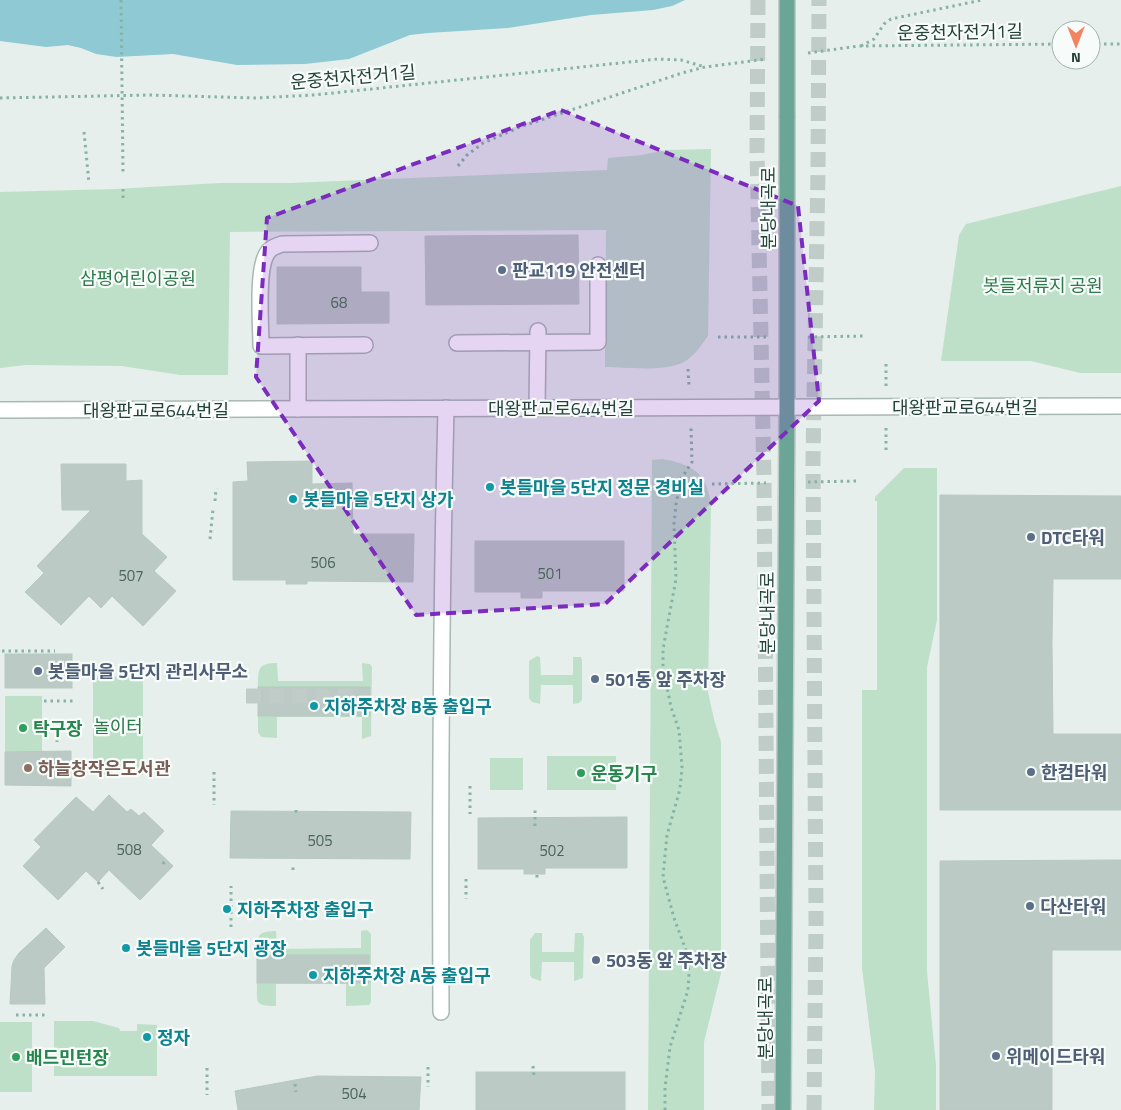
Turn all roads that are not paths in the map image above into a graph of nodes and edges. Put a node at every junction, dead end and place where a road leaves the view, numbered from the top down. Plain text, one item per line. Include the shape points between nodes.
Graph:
1 (787, 0) edge
2 (370, 243) dead end
3 (598, 265) dead end
4 (538, 337) junction
5 (457, 343) dead end
6 (298, 345) junction
7 (365, 345) dead end
8 (1121, 406) edge
9 (446, 408) junction
10 (537, 408) junction
11 (787, 408) junction
12 (298, 409) junction
13 (0, 410) edge
14 (441, 1012) dead end
15 (783, 1110) edge

1 - 11 main road, 분당내곡로, bridge
2 - 6 street via 289,243 269,250 262,269 261,346
3 - 4 street via 598,342
4 - 5 street
4 - 10 street
6 - 7 street
6 - 12 street
8 - 11 street, 대왕판교로644번길
9 - 10 street, 대왕판교로644번길
9 - 12 street, 대왕판교로644번길
9 - 14 street via 440,750
10 - 11 street, 대왕판교로644번길
11 - 15 main road, 분당내곡로
12 - 13 street, 대왕판교로644번길

